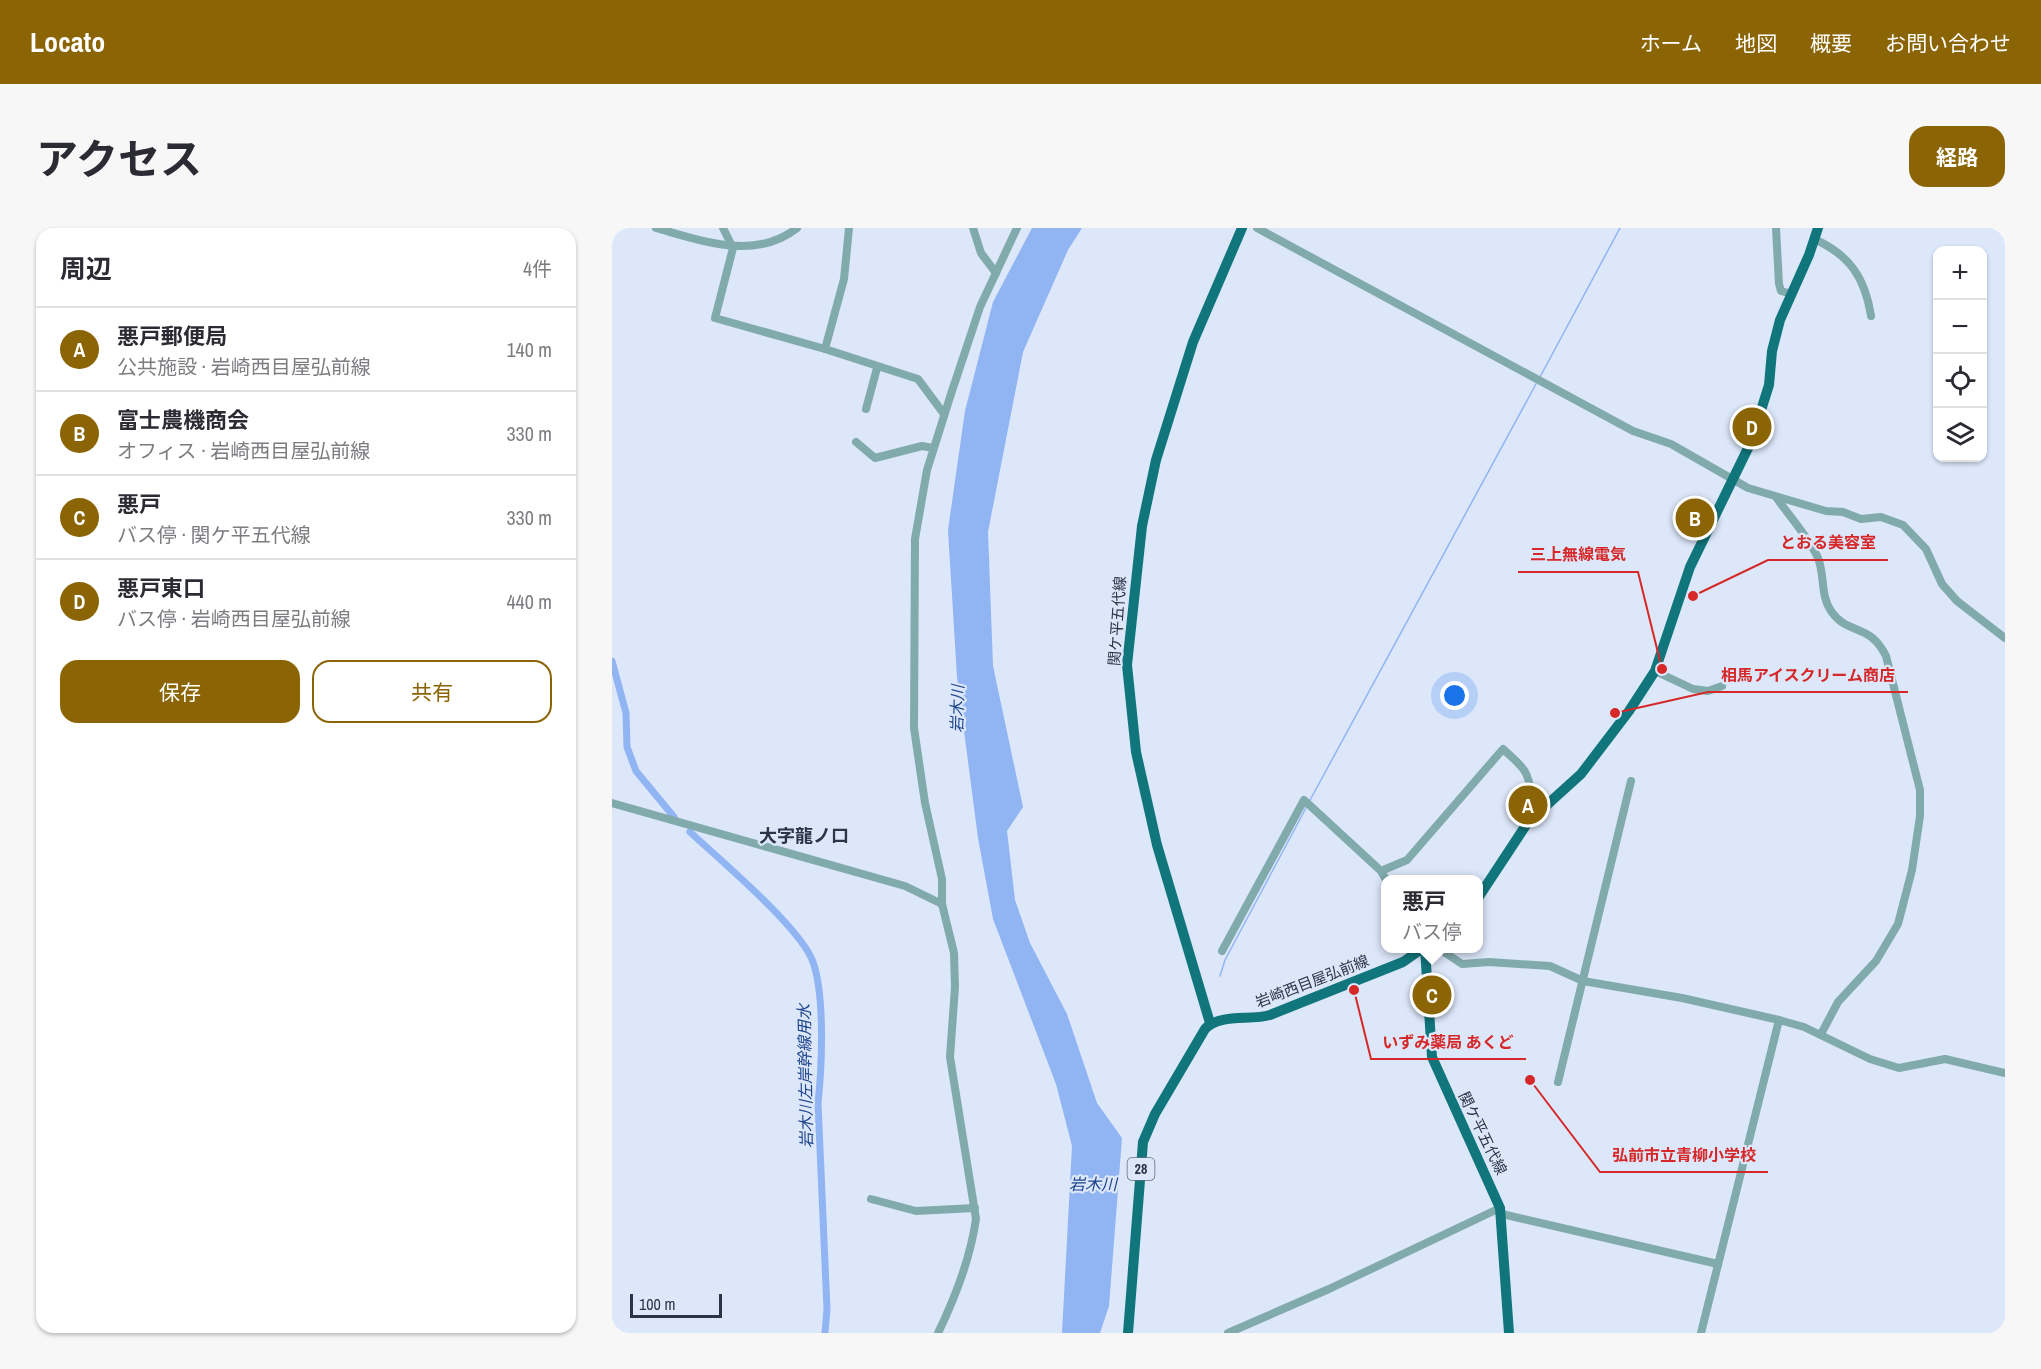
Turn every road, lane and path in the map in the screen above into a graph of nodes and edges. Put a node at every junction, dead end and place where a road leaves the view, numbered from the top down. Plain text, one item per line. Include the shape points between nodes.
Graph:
1 (656, 228) edge
2 (723, 228) edge
3 (797, 228) edge
4 (849, 228) edge
5 (973, 228) edge
6 (1017, 228) edge
7 (1242, 228) edge
8 (1257, 228) edge
9 (1776, 228) edge
10 (1816, 234) edge
11 (733, 248) junction
12 (996, 273) junction
13 (1792, 294) junction
14 (1871, 315) dead end
15 (825, 349) junction
16 (877, 368) junction
17 (867, 409) dead end
18 (944, 414) junction
19 (856, 442) dead end
20 (933, 448) junction
21 (1733, 482) junction
22 (1776, 496) junction
23 (2005, 638) edge
24 (1655, 671) junction
25 (1722, 686) dead end
26 (1631, 781) dead end
27 (612, 803) edge
28 (1544, 808) junction
29 (1383, 875) edge
30 (1483, 892) edge
31 (942, 904) junction
32 (1222, 951) dead end
33 (1416, 953) edge
34 (1424, 953) edge
35 (1446, 953) edge
36 (1584, 981) junction
37 (1779, 1020) junction
38 (1210, 1023) junction
39 (1821, 1034) junction
40 (2005, 1072) edge
41 (1558, 1082) dead end
42 (871, 1200) dead end
43 (975, 1208) junction
44 (1501, 1211) junction
45 (1718, 1264) junction
46 (938, 1333) edge
47 (1128, 1333) edge
48 (1228, 1333) edge
49 (1509, 1333) edge
50 (1701, 1333) edge

1 - 11 street
2 - 11 street
3 - 11 street via 790,236
4 - 15 street via 844,279
5 - 12 street via 981,253
6 - 12 street
7 - 38 main road, 関ケ平五代線 via 1193,342 1156,460 1142,526 1127,665 1136,752 1154,833
8 - 21 street via 1633,431 1671,444
9 - 13 street via 1779,284 1781,291
10 - 13 main road
10 - 14 street via 1858,274 1867,290
11 - 15 street via 715,318
12 - 18 street
13 - 21 main road via 1777,329 1769,385 1756,428
15 - 16 street
16 - 17 street
16 - 18 street via 918,380
18 - 20 street
19 - 20 street via 875,458 922,446
20 - 31 street via 915,539 914,728 942,879
21 - 22 street
21 - 24 main road via 1690,567
22 - 23 street via 1826,511 1867,520 1881,517 1904,525 1926,549 1942,584 1957,601
22 - 39 street via 1818,558 1830,609 1849,628 1868,633 1882,649 1920,790 1912,870 1898,924 1876,961 1838,1002
24 - 25 street via 1693,689 1708,691
24 - 28 main road via 1581,774
26 - 36 street
27 - 31 street via 905,886
28 - 29 street via 1532,795 1525,770 1503,749 1407,860
28 - 30 main road via 1523,829
29 - 32 street via 1304,800
31 - 43 street via 954,952 950,1057
33 - 38 main road, 岩崎西目屋弘前線 via 1403,962 1270,1015
34 - 44 main road, 関ケ平五代線 via 1432,1057
35 - 36 street via 1462,964 1550,966
36 - 37 street
36 - 41 street
37 - 39 street
37 - 45 street
38 - 47 main road, 28 via 1179,1070 1143,1142
39 - 40 street via 1869,1059 1899,1068 1945,1059
42 - 43 street via 916,1211
43 - 46 street via 969,1254 957,1294
44 - 45 street
44 - 48 street
44 - 49 main road, 関ケ平五代線
45 - 50 street

